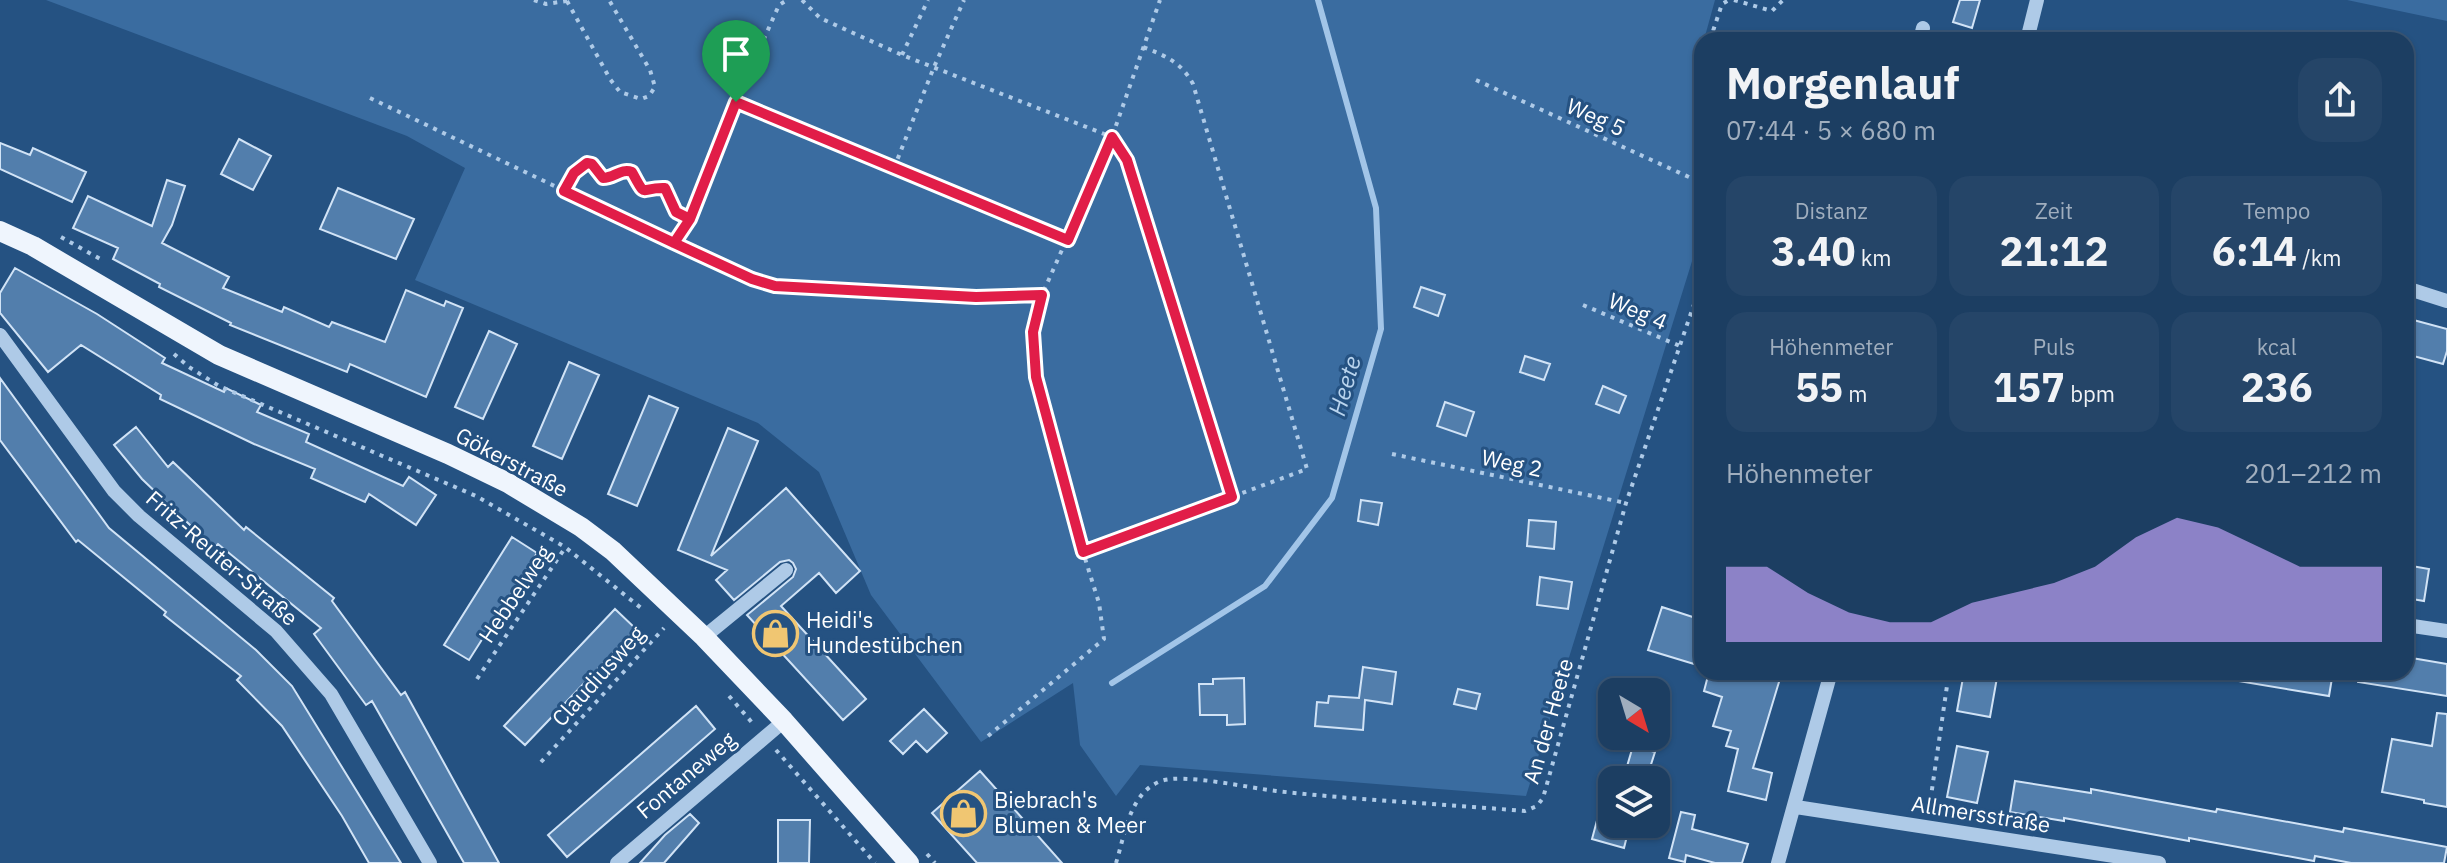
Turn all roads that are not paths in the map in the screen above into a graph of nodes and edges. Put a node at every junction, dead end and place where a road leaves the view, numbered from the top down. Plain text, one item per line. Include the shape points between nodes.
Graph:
1 (2037, 0) edge
2 (2029, 32) edge
3 (0, 231) edge
4 (2414, 291) edge
5 (2447, 301) edge
6 (0, 335) edge
7 (786, 570) dead end
8 (2414, 626) edge
9 (2447, 631) edge
10 (704, 637) junction
11 (1829, 680) edge
12 (784, 721) junction
13 (1796, 807) junction
14 (430, 863) edge
15 (617, 863) edge
16 (909, 863) edge
17 (1778, 863) edge
18 (2159, 863) edge

1 - 2 street
3 - 10 main road, Gökerstraße via 219,355 508,483 613,551
4 - 5 street
6 - 14 street, Fritz-Reuter-Straße via 114,491 276,631 331,694
7 - 10 street
8 - 9 street
10 - 12 main road, Gökerstraße
11 - 13 street
12 - 15 street, Fontaneweg
12 - 16 main road, Gökerstraße
13 - 17 street
13 - 18 street, Allmersstraße

